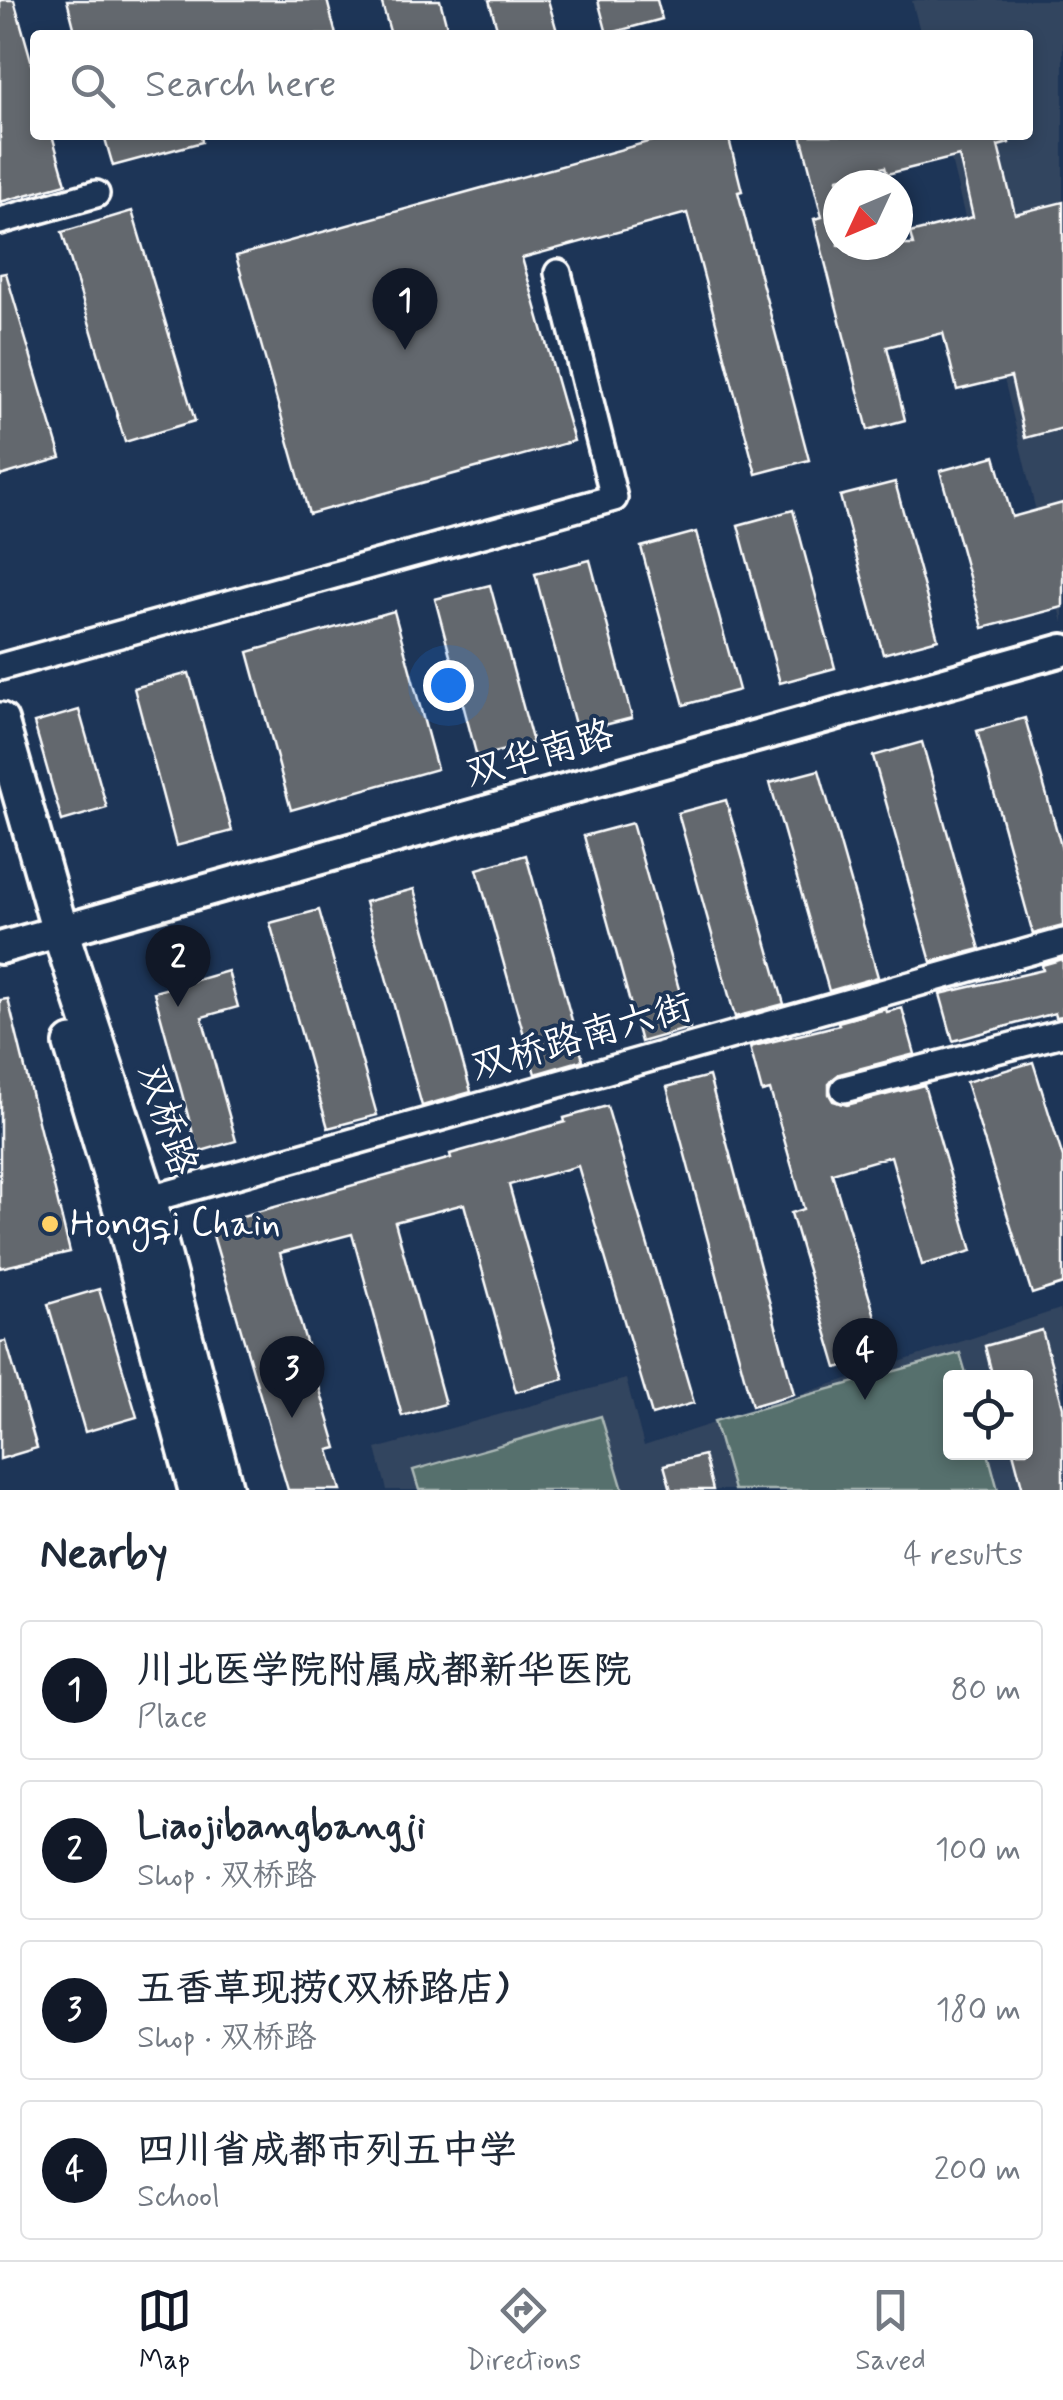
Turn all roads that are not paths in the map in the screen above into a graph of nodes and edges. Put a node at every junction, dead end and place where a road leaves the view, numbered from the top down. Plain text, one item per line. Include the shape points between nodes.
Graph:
1 (96, 194) dead end
2 (0, 221) edge
3 (558, 273) dead end
4 (1063, 650) edge
5 (0, 668) edge
6 (0, 721) edge
7 (0, 799) edge
8 (50, 934) junction
9 (1063, 942) edge
10 (0, 948) edge
11 (1063, 1033) edge
12 (844, 1088) dead end
13 (134, 1204) junction
14 (196, 1490) edge
15 (225, 1490) edge

1 - 2 street
3 - 5 street via 614,498
4 - 8 street, 双华南路
6 - 8 main road
7 - 8 main road
8 - 10 street, 双华南路
8 - 13 main road
9 - 13 street, 双桥路南六街
11 - 12 street
13 - 14 main road
13 - 15 main road, 双桥路

